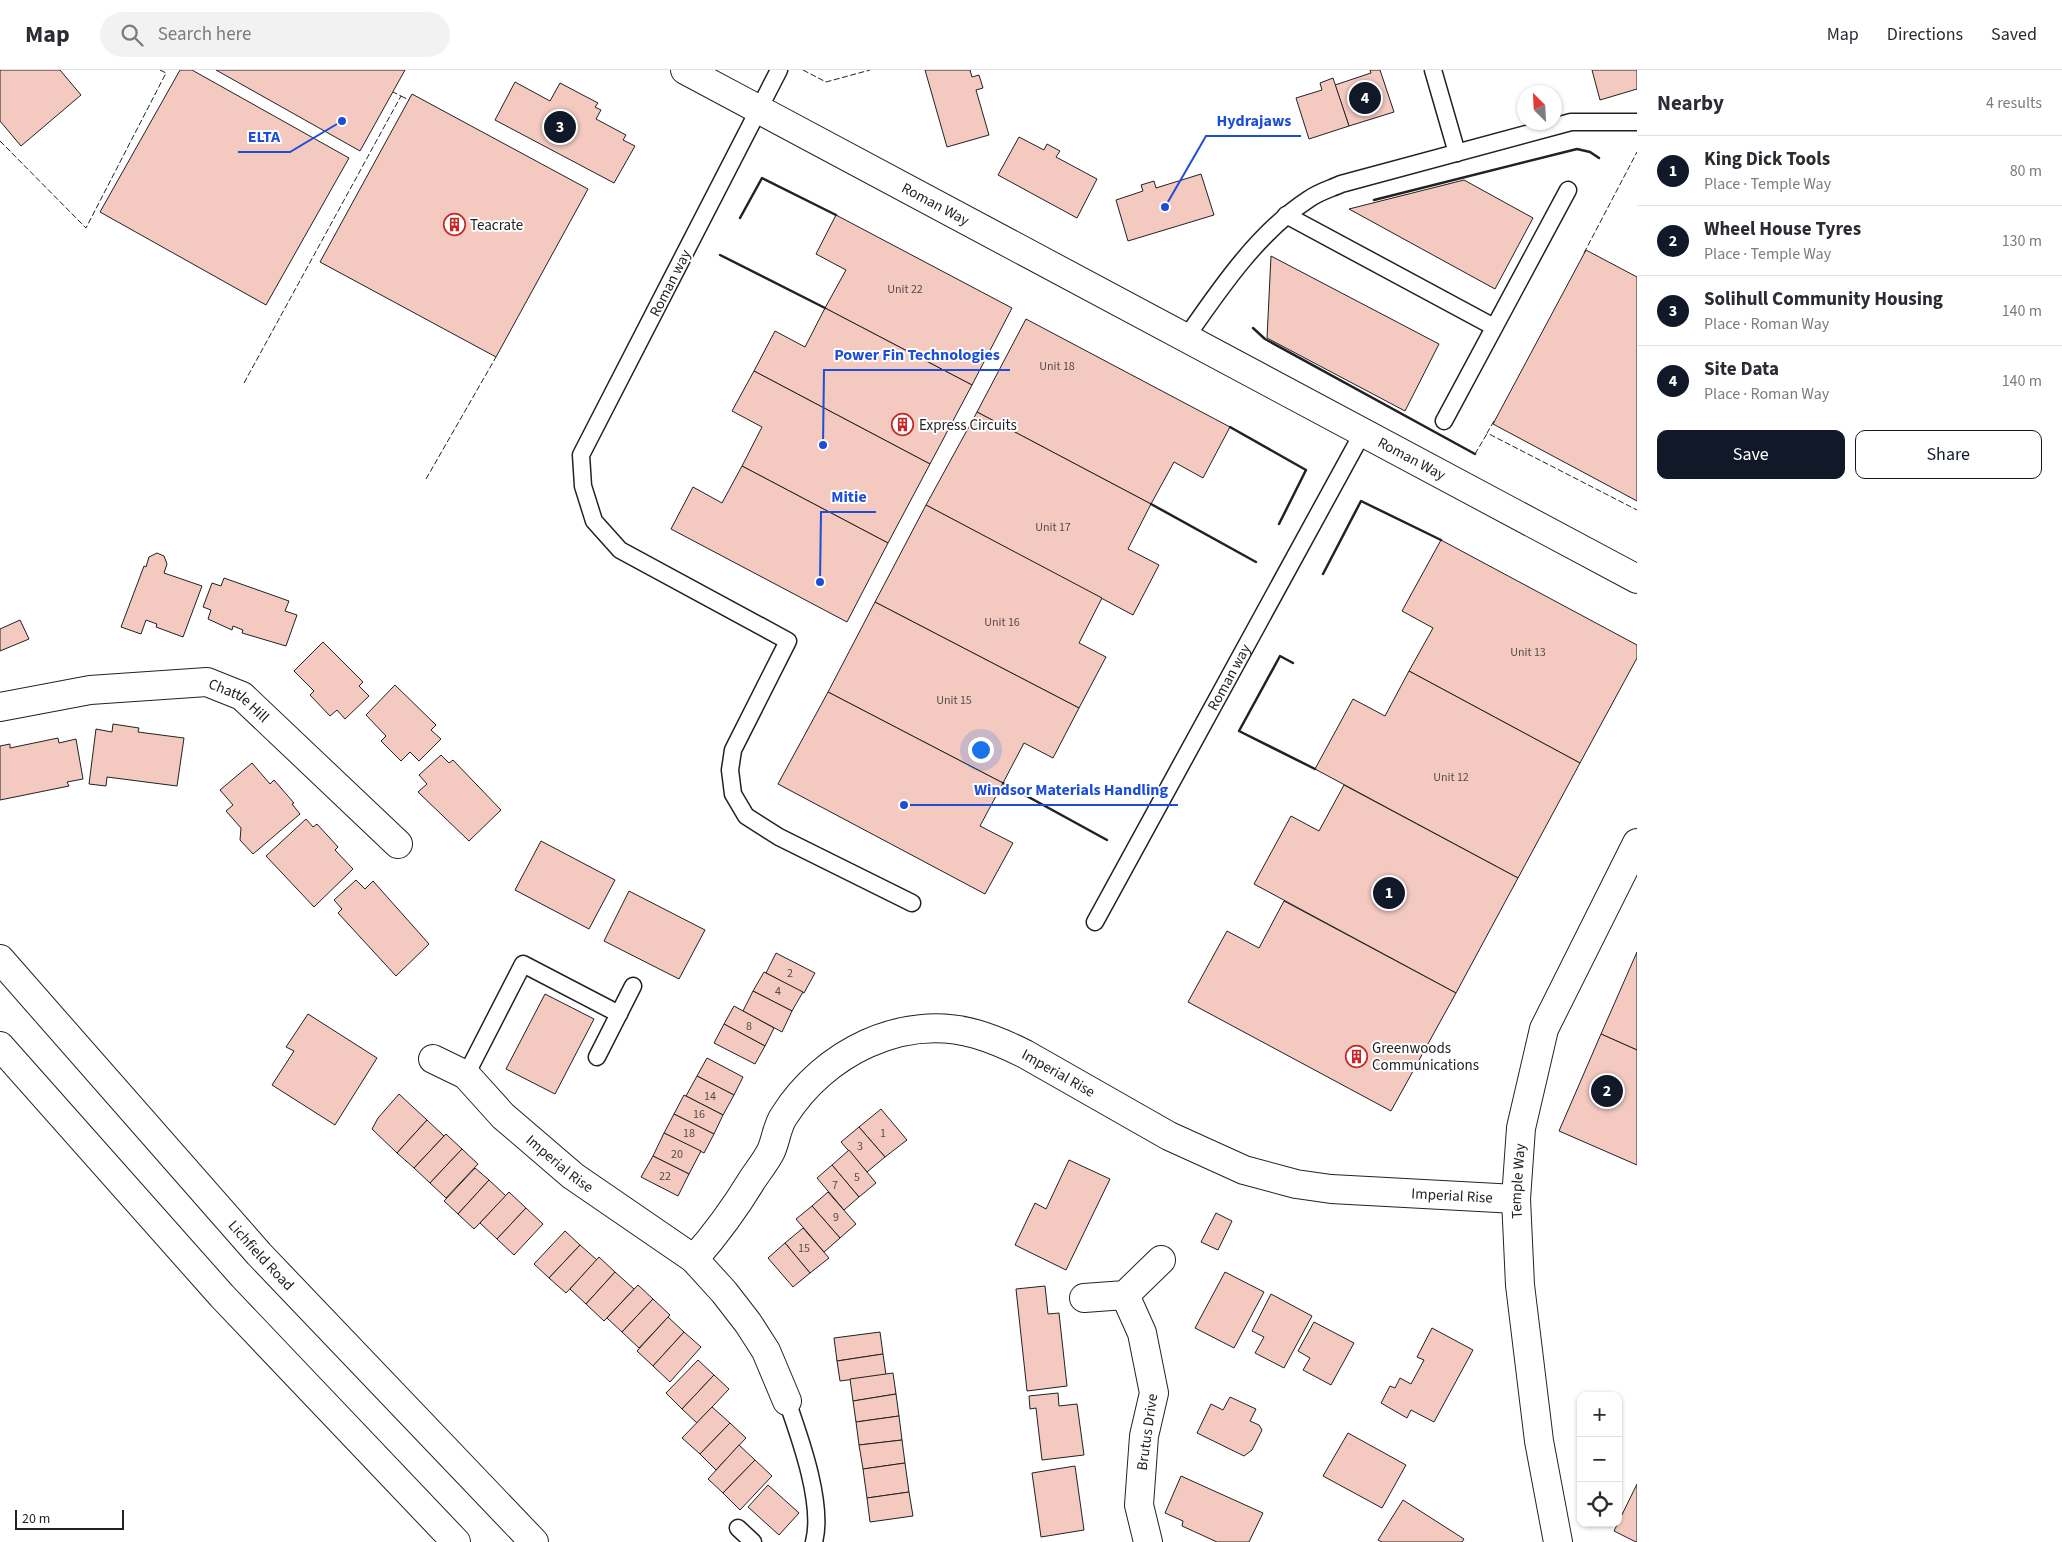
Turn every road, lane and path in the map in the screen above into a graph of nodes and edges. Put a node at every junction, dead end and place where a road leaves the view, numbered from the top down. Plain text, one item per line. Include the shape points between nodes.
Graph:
1 (685, 70) edge
2 (779, 70) edge
3 (1433, 70) edge
4 (759, 112) junction
5 (1637, 122) edge
6 (1457, 153) junction
7 (1568, 190) dead end
8 (1286, 215) junction
9 (1494, 328) junction
10 (1185, 339) junction
11 (1444, 420) dead end
12 (1362, 434) junction
13 (1637, 579) edge
14 (0, 707) edge
15 (1637, 843) edge
16 (398, 844) dead end
17 (912, 903) dead end
18 (1095, 922) dead end
19 (0, 959) edge
20 (633, 986) dead end
21 (619, 1014) junction
22 (0, 1046) edge
23 (597, 1057) dead end
24 (433, 1059) dead end
25 (466, 1075) junction
26 (1516, 1199) junction
27 (694, 1259) junction
28 (1161, 1260) dead end
29 (1125, 1295) junction
30 (1084, 1298) dead end
31 (787, 1401) joint
32 (738, 1528) dead end
33 (456, 1542) edge
34 (534, 1542) edge
35 (754, 1542) edge
36 (814, 1542) edge
37 (1148, 1542) edge
38 (1558, 1542) edge

1 - 4 main road, Roman Way
2 - 4 lane, Roman way
3 - 6 lane
4 - 10 main road, Roman Way
4 - 17 lane, Roman way via 581,455 582,486 594,521 620,550 788,641 732,750 733,794 746,816 779,837
5 - 6 lane via 1571,122
6 - 8 lane via 1341,184 1311,197
7 - 9 lane
8 - 9 lane
8 - 10 lane via 1226,280
9 - 11 lane
10 - 12 main road, Roman Way
12 - 13 main road, Roman Way
12 - 18 lane, Roman way
14 - 16 main road, Chattle Hill via 90,690 207,682 242,696
15 - 26 main road, Temple Way via 1544,1029 1521,1128
19 - 34 main road, Lichfield Road via 259,1254
20 - 21 lane
21 - 23 lane
21 - 25 lane via 523,964
22 - 33 main road via 222,1296
24 - 25 main road, Imperial Rise
25 - 27 main road, Imperial Rise via 503,1116 573,1176
26 - 27 main road, Imperial Rise via 1331,1189 1267,1177 1212,1157 1002,1043 951,1030 912,1030 847,1053 803,1090 783,1118 766,1160
26 - 38 main road, Temple Way via 1520,1285 1528,1354 1539,1441
27 - 31 main road, Imperial Rise via 748,1323 766,1351
28 - 29 main road
29 - 30 main road
29 - 37 main road, Brutus Drive via 1142,1333 1154,1393 1144,1436 1139,1505
31 - 36 lane via 808,1467 818,1527
32 - 35 lane

